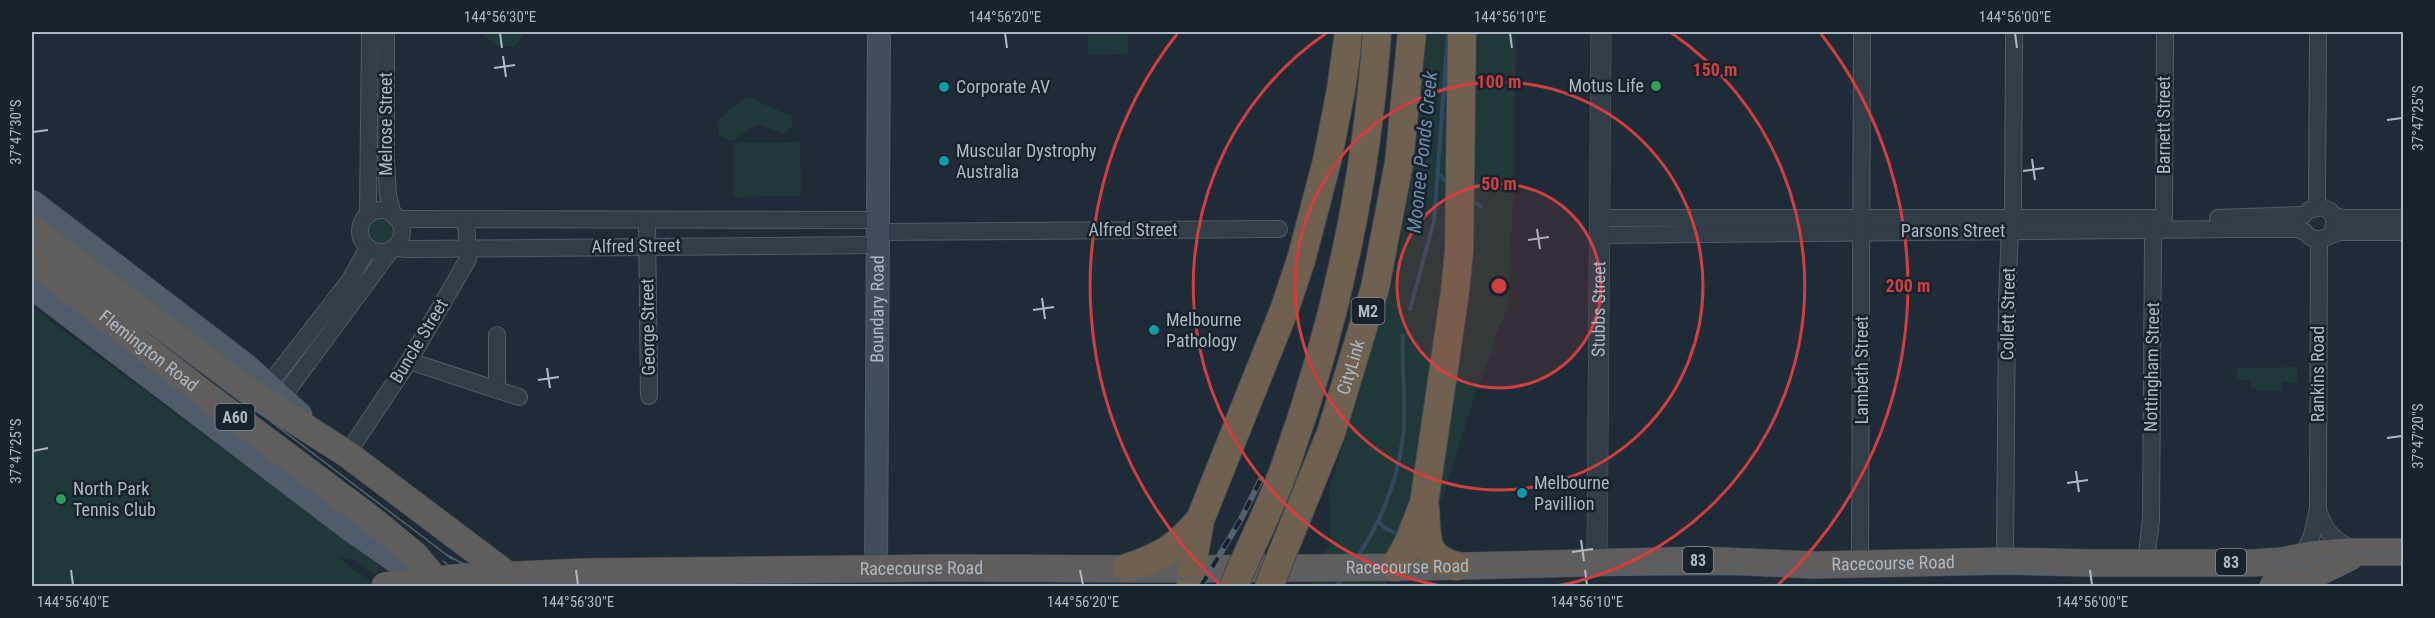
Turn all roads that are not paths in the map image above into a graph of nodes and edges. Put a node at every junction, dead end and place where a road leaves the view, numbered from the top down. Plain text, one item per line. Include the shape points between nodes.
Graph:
1 (370, 32) edge
2 (386, 32) edge
3 (879, 32) edge
4 (1349, 32) edge
5 (1377, 32) edge
6 (1412, 32) edge
7 (1462, 32) edge
8 (1601, 32) edge
9 (1862, 32) edge
10 (2014, 32) edge
11 (2165, 32) edge
12 (2318, 32) edge
13 (378, 160) junction
14 (32, 204) edge
15 (2311, 211) junction
16 (368, 215) junction
17 (2333, 215) junction
18 (395, 217) junction
19 (2403, 218) edge
20 (466, 221) junction
21 (647, 221) junction
22 (2011, 224) junction
23 (2159, 224) junction
24 (1861, 225) junction
25 (1599, 227) junction
26 (32, 229) edge
27 (1279, 229) dead end
28 (879, 232) junction
29 (2403, 232) edge
30 (2319, 235) junction
31 (647, 246) junction
32 (368, 248) junction
33 (392, 249) junction
34 (468, 249) junction
35 (32, 260) edge
36 (32, 286) edge
37 (338, 310) junction
38 (497, 335) dead end
39 (409, 361) junction
40 (497, 390) junction
41 (275, 392) junction
42 (649, 396) dead end
43 (519, 397) dead end
44 (323, 437) junction
45 (347, 454) junction
46 (2318, 508) junction
47 (1203, 515) junction
48 (1421, 532) junction
49 (2391, 552) edge
50 (2291, 560) junction
51 (2005, 561) junction
52 (2151, 563) junction
53 (1457, 566) junction
54 (1127, 568) junction
55 (2325, 570) junction
56 (1386, 574) edge
57 (1595, 574) edge
58 (1859, 576) edge
59 (1192, 577) edge
60 (876, 578) edge
61 (515, 580) edge
62 (439, 581) edge
63 (385, 586) edge
64 (1234, 586) edge
65 (1269, 586) edge
66 (2273, 586) edge
67 (2301, 586) edge

1 - 13 street, Melrose Street
2 - 13 street, Melrose Street
3 - 28 main road, Boundary Road
4 - 47 highway via 1327,161 1301,260
5 - 64 highway, CityLink / M2, bridge via 1358,183 1335,308 1287,462
6 - 65 highway, CityLink / M2, bridge via 1399,163 1374,288 1331,434
7 - 48 highway via 1459,251
8 - 25 street, Stubbs Street
9 - 24 street, Lambeth Street
10 - 22 street, Collett Street
11 - 23 street, Barnett Street
12 - 15 street
13 - 16 street, Melrose Street
13 - 18 street, Melrose Street
14 - 41 main road, Flemington Road / A60
15 - 17 street via 2326,208
15 - 23 street, Parsons Street
15 - 30 street via 2302,224
16 - 18 street via 383,211
16 - 32 street via 360,234
17 - 19 street
17 - 30 street via 2335,225
18 - 20 street, Alfred Street
18 - 33 street via 401,234
20 - 21 street, Alfred Street
20 - 34 street, Buncle Street
21 - 28 street, Alfred Street
21 - 31 street, George Street
22 - 23 street, Parsons Street
22 - 24 street, Parsons Street
22 - 51 street, Collett Street
23 - 30 street, Parsons Street via 2297,229
23 - 52 street, Nottingham Street
24 - 25 street, Parsons Street
24 - 58 street, Lambeth Street
25 - 57 street, Stubbs Street
26 - 44 highway, Flemington Road / A60 via 247,390
27 - 28 street, Alfred Street
28 - 31 street, Alfred Street
28 - 60 main road, Boundary Road
29 - 30 street, Parsons Street
30 - 46 street, Rankins Road
31 - 34 street, Alfred Street
31 - 42 street, George Street
32 - 33 street via 379,252
32 - 37 street
33 - 34 street, Alfred Street
33 - 37 street
34 - 39 street, Buncle Street via 468,259
35 - 62 highway, Flemington Road / A60 via 370,518 423,562
36 - 62 main road, Flemington Road / A60 via 350,528 406,567
37 - 41 street
38 - 40 street
39 - 40 street
39 - 45 street, Buncle Street
40 - 43 street
41 - 44 main road, Flemington Road / A60
44 - 45 highway, Flemington Road / A60
45 - 61 highway, Flemington Road / A60
46 - 49 street, Rankins Road via 2325,528 2338,542 2354,549
46 - 50 street, Rankins Road via 2307,548
47 - 54 highway via 1166,553
47 - 59 highway
48 - 53 highway via 1435,556
48 - 56 highway
49 - 50 highway, Racecourse Road / 83 via 2325,554
49 - 55 highway via 2355,555
50 - 52 highway, Racecourse Road / 83
51 - 52 highway, Racecourse Road / 83
51 - 58 highway, Racecourse Road / 83
53 - 56 highway, Racecourse Road / 83
53 - 57 highway, Racecourse Road / 83
54 - 59 highway, Racecourse Road / 83
54 - 60 highway, Racecourse Road / 83
55 - 66 highway
55 - 67 street
56 - 59 highway, Racecourse Road / 83 via 1297,568
57 - 58 highway, Racecourse Road / 83 via 1703,560
60 - 61 highway, Racecourse Road / 83
61 - 62 highway, Racecourse Road / 83
62 - 63 highway, 83

